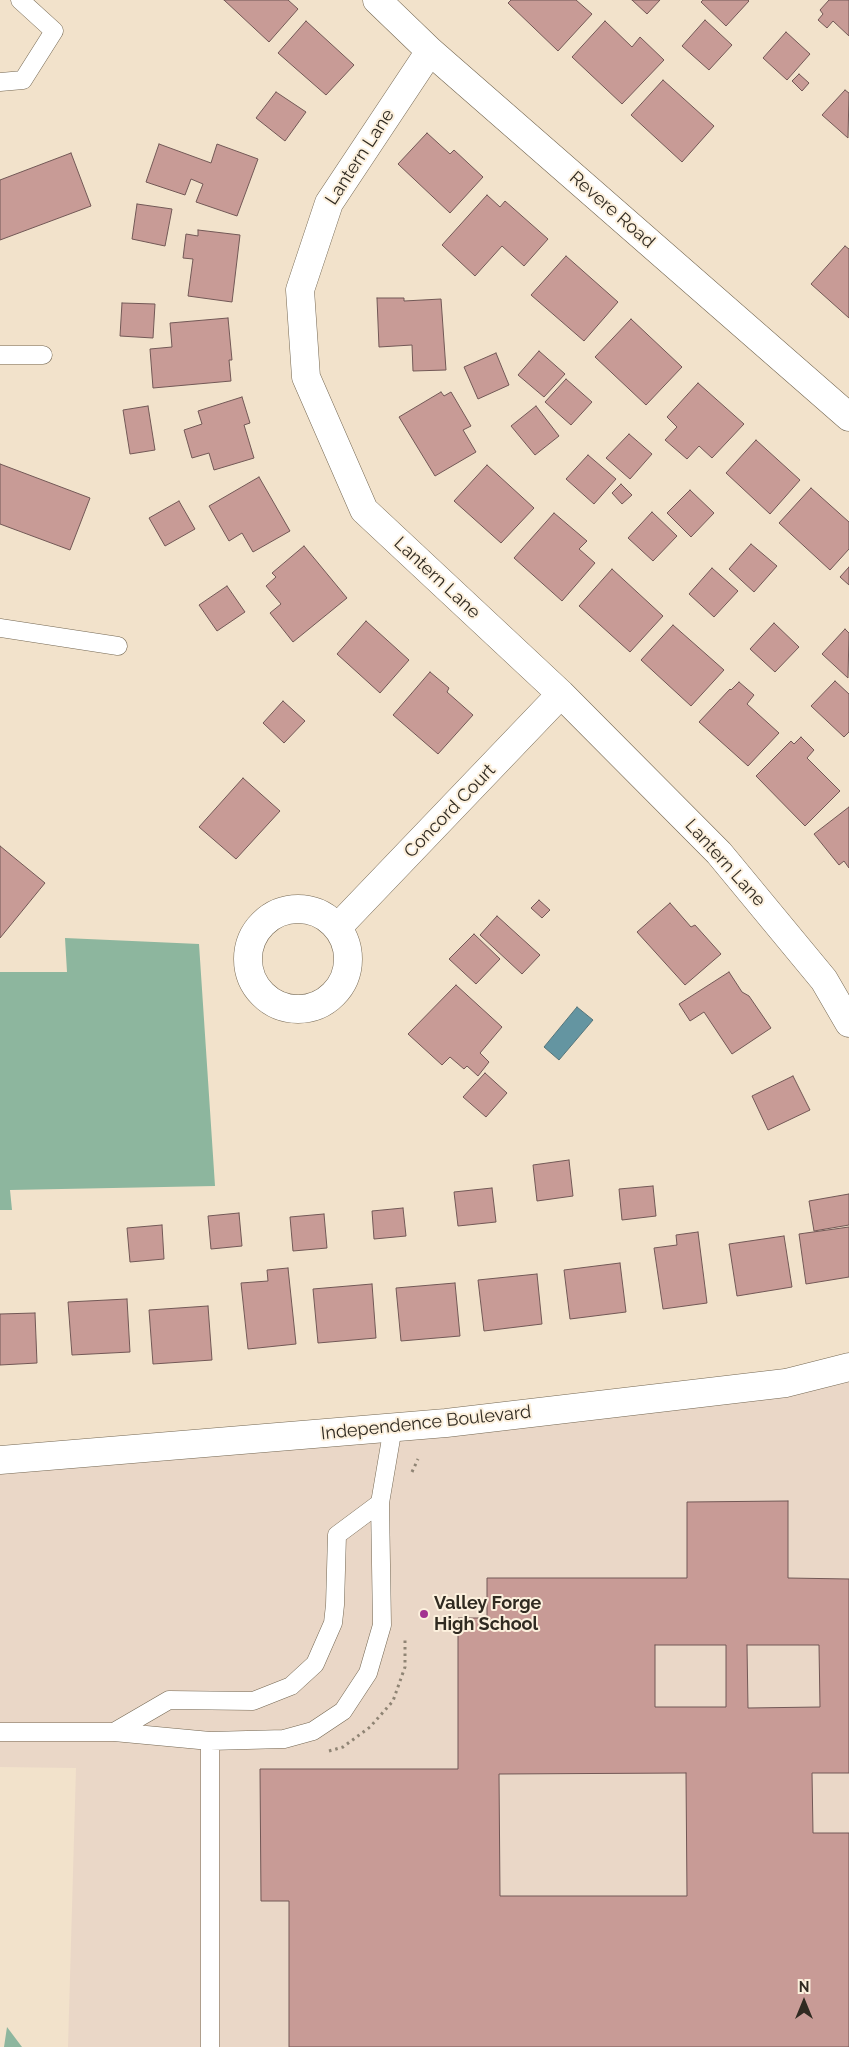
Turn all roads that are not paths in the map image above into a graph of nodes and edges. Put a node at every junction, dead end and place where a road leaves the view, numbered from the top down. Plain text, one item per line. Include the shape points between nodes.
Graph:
1 (20, 0) edge
2 (377, 0) edge
3 (430, 50) junction
4 (0, 82) edge
5 (0, 355) edge
6 (43, 355) dead end
7 (849, 417) edge
8 (0, 628) edge
9 (118, 646) dead end
10 (561, 694) junction
11 (338, 927) dead end
12 (849, 1023) edge
13 (849, 1367) edge
14 (393, 1427) junction
15 (0, 1460) edge
16 (380, 1503) junction
17 (0, 1732) edge
18 (114, 1732) junction
19 (210, 1741) junction
20 (210, 2047) edge

1 - 4 lane via 54,32 23,80
2 - 3 street, Revere Road
3 - 7 street, Revere Road
3 - 10 street, Lantern Lane via 329,203 300,290 306,377 364,510
5 - 6 lane
8 - 9 lane
10 - 11 street, Concord Court
10 - 12 street, Lantern Lane via 720,853 824,980
13 - 14 street, Independence Boulevard via 786,1383
14 - 15 street, Independence Boulevard
14 - 16 lane
16 - 18 lane via 337,1535 333,1623 315,1664 291,1686 253,1701 169,1700
16 - 19 lane via 382,1625 368,1673 343,1711 313,1731 284,1739
17 - 18 lane
18 - 19 lane
19 - 20 lane

